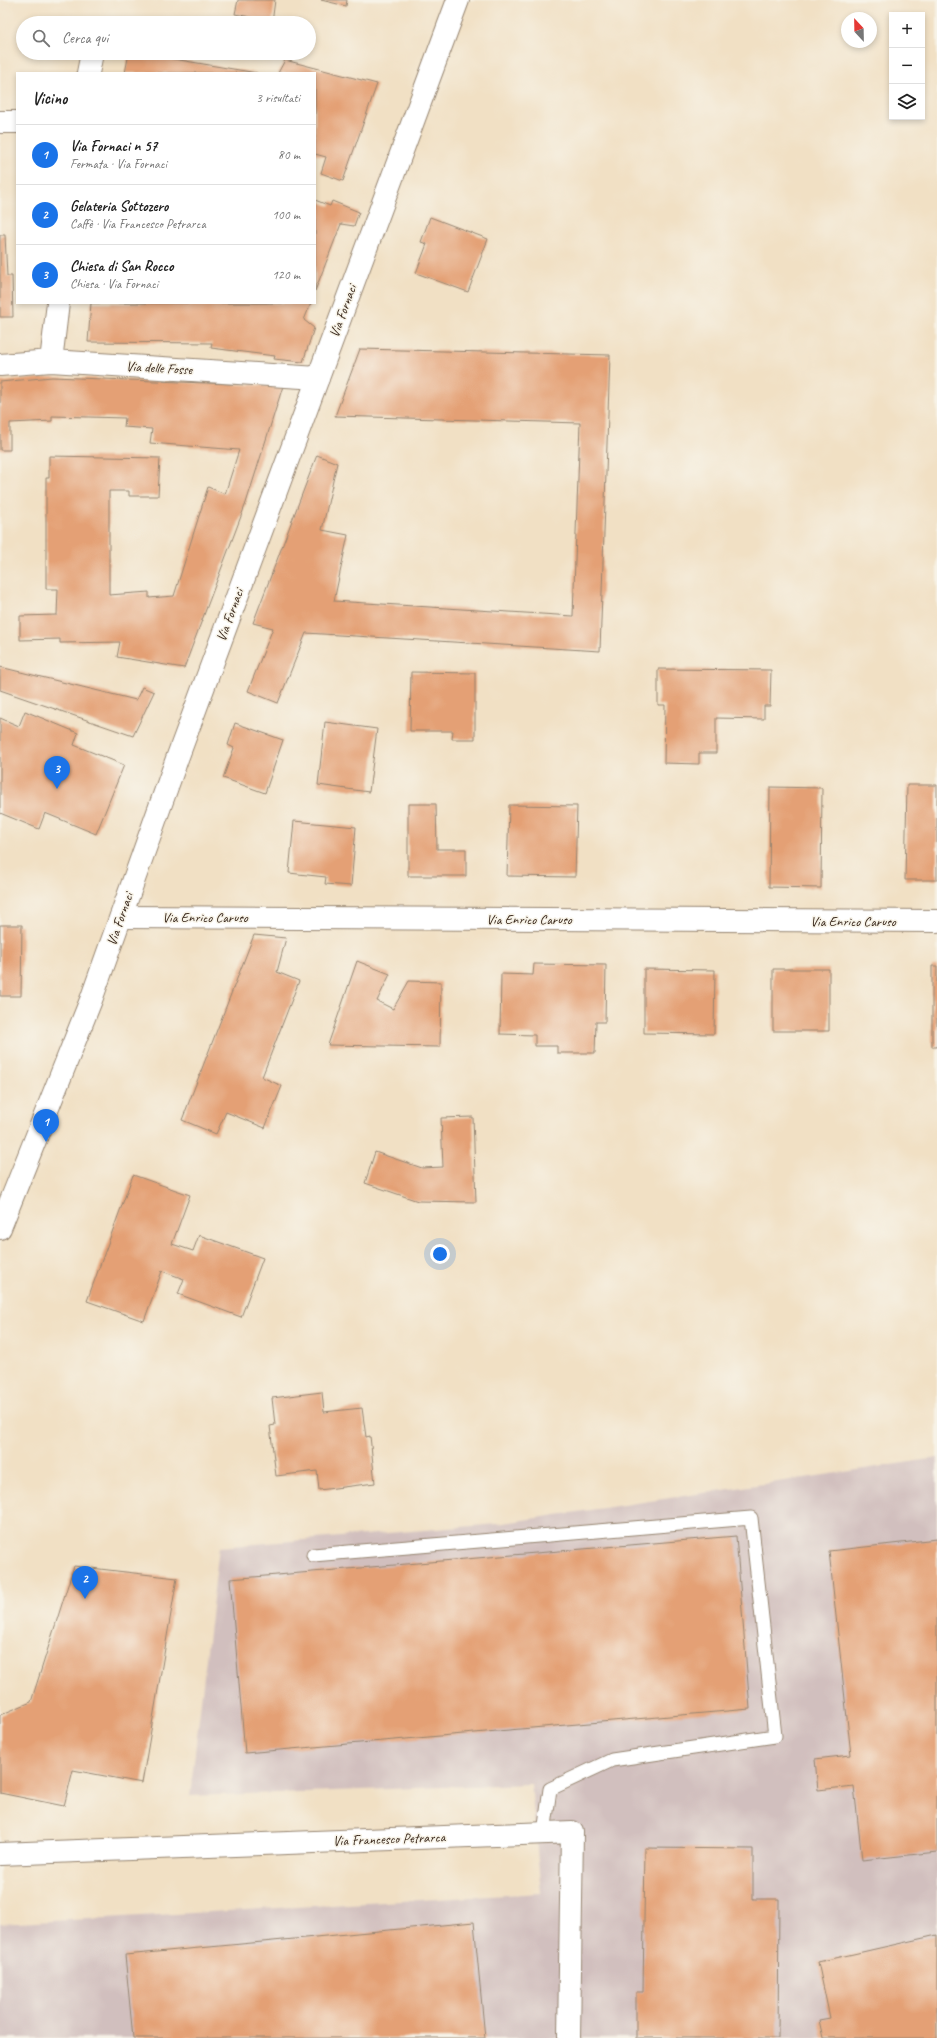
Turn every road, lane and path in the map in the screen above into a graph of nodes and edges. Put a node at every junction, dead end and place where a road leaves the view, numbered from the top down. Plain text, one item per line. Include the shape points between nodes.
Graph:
1 (458, 0) edge
2 (91, 60) edge
3 (88, 72) edge
4 (0, 122) edge
5 (16, 122) edge
6 (58, 304) edge
7 (51, 361) junction
8 (0, 365) edge
9 (318, 378) junction
10 (121, 917) junction
11 (937, 921) edge
12 (0, 1228) edge
13 (313, 1555) dead end
14 (544, 1833) junction
15 (0, 1854) edge
16 (569, 2038) edge

1 - 9 street, Via Fornaci
2 - 3 street
4 - 5 street
6 - 7 street
7 - 8 street, Via delle Fosse
7 - 9 street, Via delle Fosse
9 - 10 street, Via Fornaci
10 - 11 street, Via Enrico Caruso
10 - 12 street, Via Fornaci via 91,1000
13 - 14 lane via 752,1518 775,1736 612,1760 550,1789
14 - 15 street, Via Francesco Petrarca
14 - 16 street, Via Francesco Petrarca via 572,1832

